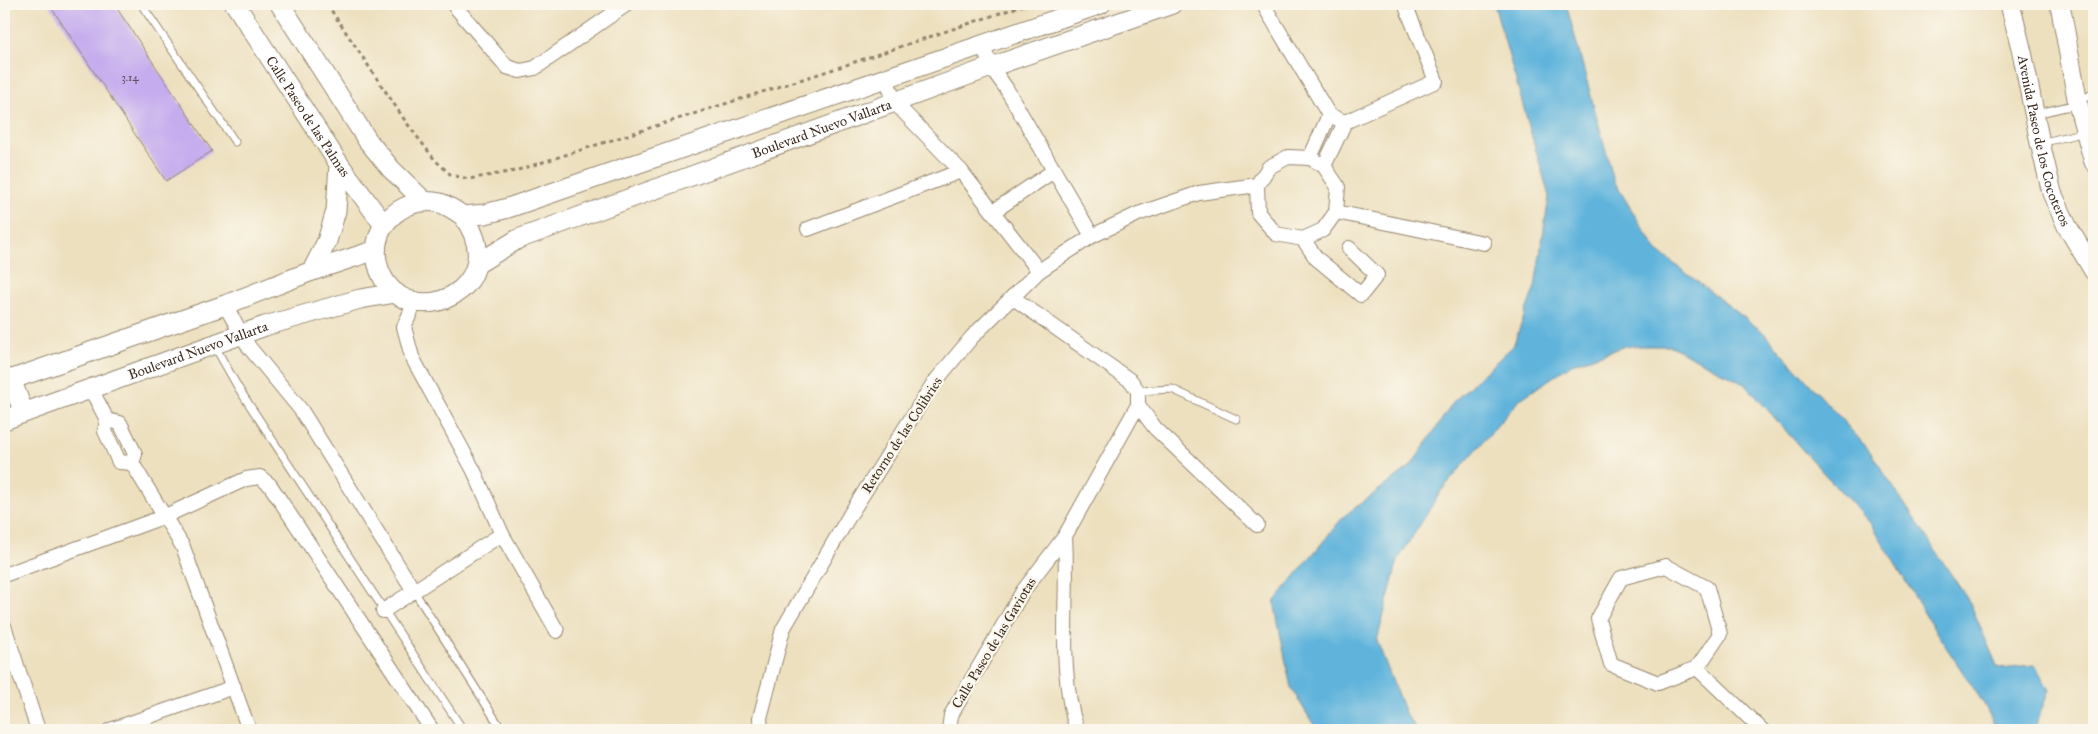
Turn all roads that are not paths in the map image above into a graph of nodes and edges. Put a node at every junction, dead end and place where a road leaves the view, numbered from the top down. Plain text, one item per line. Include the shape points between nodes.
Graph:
1 (141, 4) edge
2 (235, 4) edge
3 (280, 4) edge
4 (453, 4) edge
5 (627, 4) edge
6 (1101, 4) edge
7 (1172, 4) edge
8 (1405, 4) edge
9 (2010, 4) edge
10 (2060, 4) edge
11 (1266, 9) dead end
12 (982, 44) junction
13 (991, 67) junction
14 (886, 78) junction
15 (2094, 92) edge
16 (895, 103) junction
17 (2078, 104) junction
18 (2034, 114) junction
19 (1329, 115) junction
20 (1345, 122) junction
21 (2089, 129) edge
22 (235, 142) dead end
23 (2040, 143) junction
24 (1310, 158) junction
25 (2094, 162) edge
26 (339, 164) junction
27 (1324, 166) junction
28 (1055, 170) junction
29 (961, 171) junction
30 (1257, 185) junction
31 (425, 202) junction
32 (994, 211) junction
33 (1336, 212) junction
34 (463, 216) junction
35 (384, 225) junction
36 (808, 229) dead end
37 (1092, 236) junction
38 (1303, 239) junction
39 (1484, 243) dead end
40 (1349, 248) dead end
41 (376, 250) junction
42 (477, 264) junction
43 (2094, 270) edge
44 (312, 271) junction
45 (1040, 271) junction
46 (396, 293) junction
47 (1012, 298) junction
48 (415, 302) junction
49 (225, 305) junction
50 (242, 334) junction
51 (213, 344) junction
52 (8, 380) edge
53 (91, 389) junction
54 (1138, 398) junction
55 (24, 413) junction
56 (1236, 419) dead end
57 (4, 420) edge
58 (163, 517) junction
59 (1257, 525) dead end
60 (502, 534) junction
61 (1065, 536) junction
62 (4, 575) edge
63 (414, 591) junction
64 (383, 611) junction
65 (4, 626) edge
66 (557, 631) dead end
67 (1697, 668) junction
68 (234, 687) junction
69 (38, 730) edge
70 (110, 730) edge
71 (249, 730) edge
72 (432, 730) edge
73 (463, 730) edge
74 (502, 730) edge
75 (761, 730) edge
76 (949, 730) edge
77 (1077, 730) edge
78 (1762, 730) edge

1 - 22 lane
2 - 26 main road, Calle Paseo de las Palmas
3 - 31 main road via 368,141 391,170
4 - 5 street via 507,67 520,71 535,68
6 - 12 main road, Boulevard Nuevo Vallarta
7 - 13 main road, Boulevard Nuevo Vallarta
8 - 20 street via 1436,81
9 - 18 main road, Avenida Paseo de los Cocoteros
10 - 17 main road
11 - 19 street
12 - 13 street
12 - 14 main road, Boulevard Nuevo Vallarta
13 - 16 main road, Boulevard Nuevo Vallarta
13 - 28 street
14 - 16 street
14 - 34 main road, Boulevard Nuevo Vallarta via 508,208
15 - 17 lane
16 - 29 street
16 - 42 main road, Boulevard Nuevo Vallarta via 518,239
17 - 18 lane
17 - 21 main road
18 - 23 main road, Avenida Paseo de los Cocoteros
19 - 20 street
19 - 24 street
20 - 27 street
21 - 23 lane
21 - 25 main road
23 - 43 main road, Avenida Paseo de los Cocoteros via 2056,201
24 - 27 street
24 - 30 street via 1288,157 1282,160 1269,167
26 - 35 main road, Calle Paseo de las Palmas
26 - 44 main road via 336,211 327,241
27 - 33 street via 1338,187
28 - 32 street
28 - 37 street
29 - 32 street
29 - 36 street
30 - 37 street, Retorno de las Colibries via 1200,193 1138,214
30 - 38 street via 1258,213 1276,234
31 - 34 main road via 439,203
31 - 35 main road via 402,209
32 - 45 street
33 - 38 street via 1323,230
33 - 39 street
34 - 42 main road via 473,230 478,246
35 - 41 main road, Boulevard Nuevo Vallarta
37 - 45 street, Retorno de las Colibries
38 - 40 street via 1316,258 1361,295 1378,275
41 - 44 main road
41 - 46 main road, Boulevard Nuevo Vallarta via 378,267 385,282
42 - 48 main road, Boulevard Nuevo Vallarta via 469,282 454,296 435,303
44 - 49 main road
45 - 47 street, Retorno de las Colibries
46 - 48 main road, Boulevard Nuevo Vallarta
46 - 50 main road, Boulevard Nuevo Vallarta via 360,299
47 - 54 street via 1131,381
47 - 75 street, Retorno de las Colibries via 972,337 933,384 783,629 760,718
48 - 60 street via 404,327 412,356 474,470
49 - 50 street
49 - 52 main road
50 - 51 main road, Boulevard Nuevo Vallarta
50 - 63 street via 301,410
51 - 53 main road, Boulevard Nuevo Vallarta
51 - 64 lane via 238,389
52 - 55 main road
53 - 55 main road, Boulevard Nuevo Vallarta
53 - 58 street via 107,420 120,423 135,454 132,463
54 - 56 lane via 1172,389
54 - 59 street via 1155,428
54 - 61 street, Calle Paseo de las Gaviotas
55 - 57 main road, Boulevard Nuevo Vallarta
58 - 62 street
58 - 68 street via 183,547
58 - 72 street via 246,479 260,477 270,485
60 - 63 street
60 - 66 street
61 - 76 street, Calle Paseo de las Gaviotas via 1023,591 951,715
61 - 77 street via 1065,677
63 - 64 street
63 - 74 lane
64 - 73 lane
65 - 69 street
67 - 67 street via 1658,683 1611,664 1598,619 1621,578 1666,566 1707,588 1720,634
67 - 78 street
68 - 70 street
68 - 71 street

